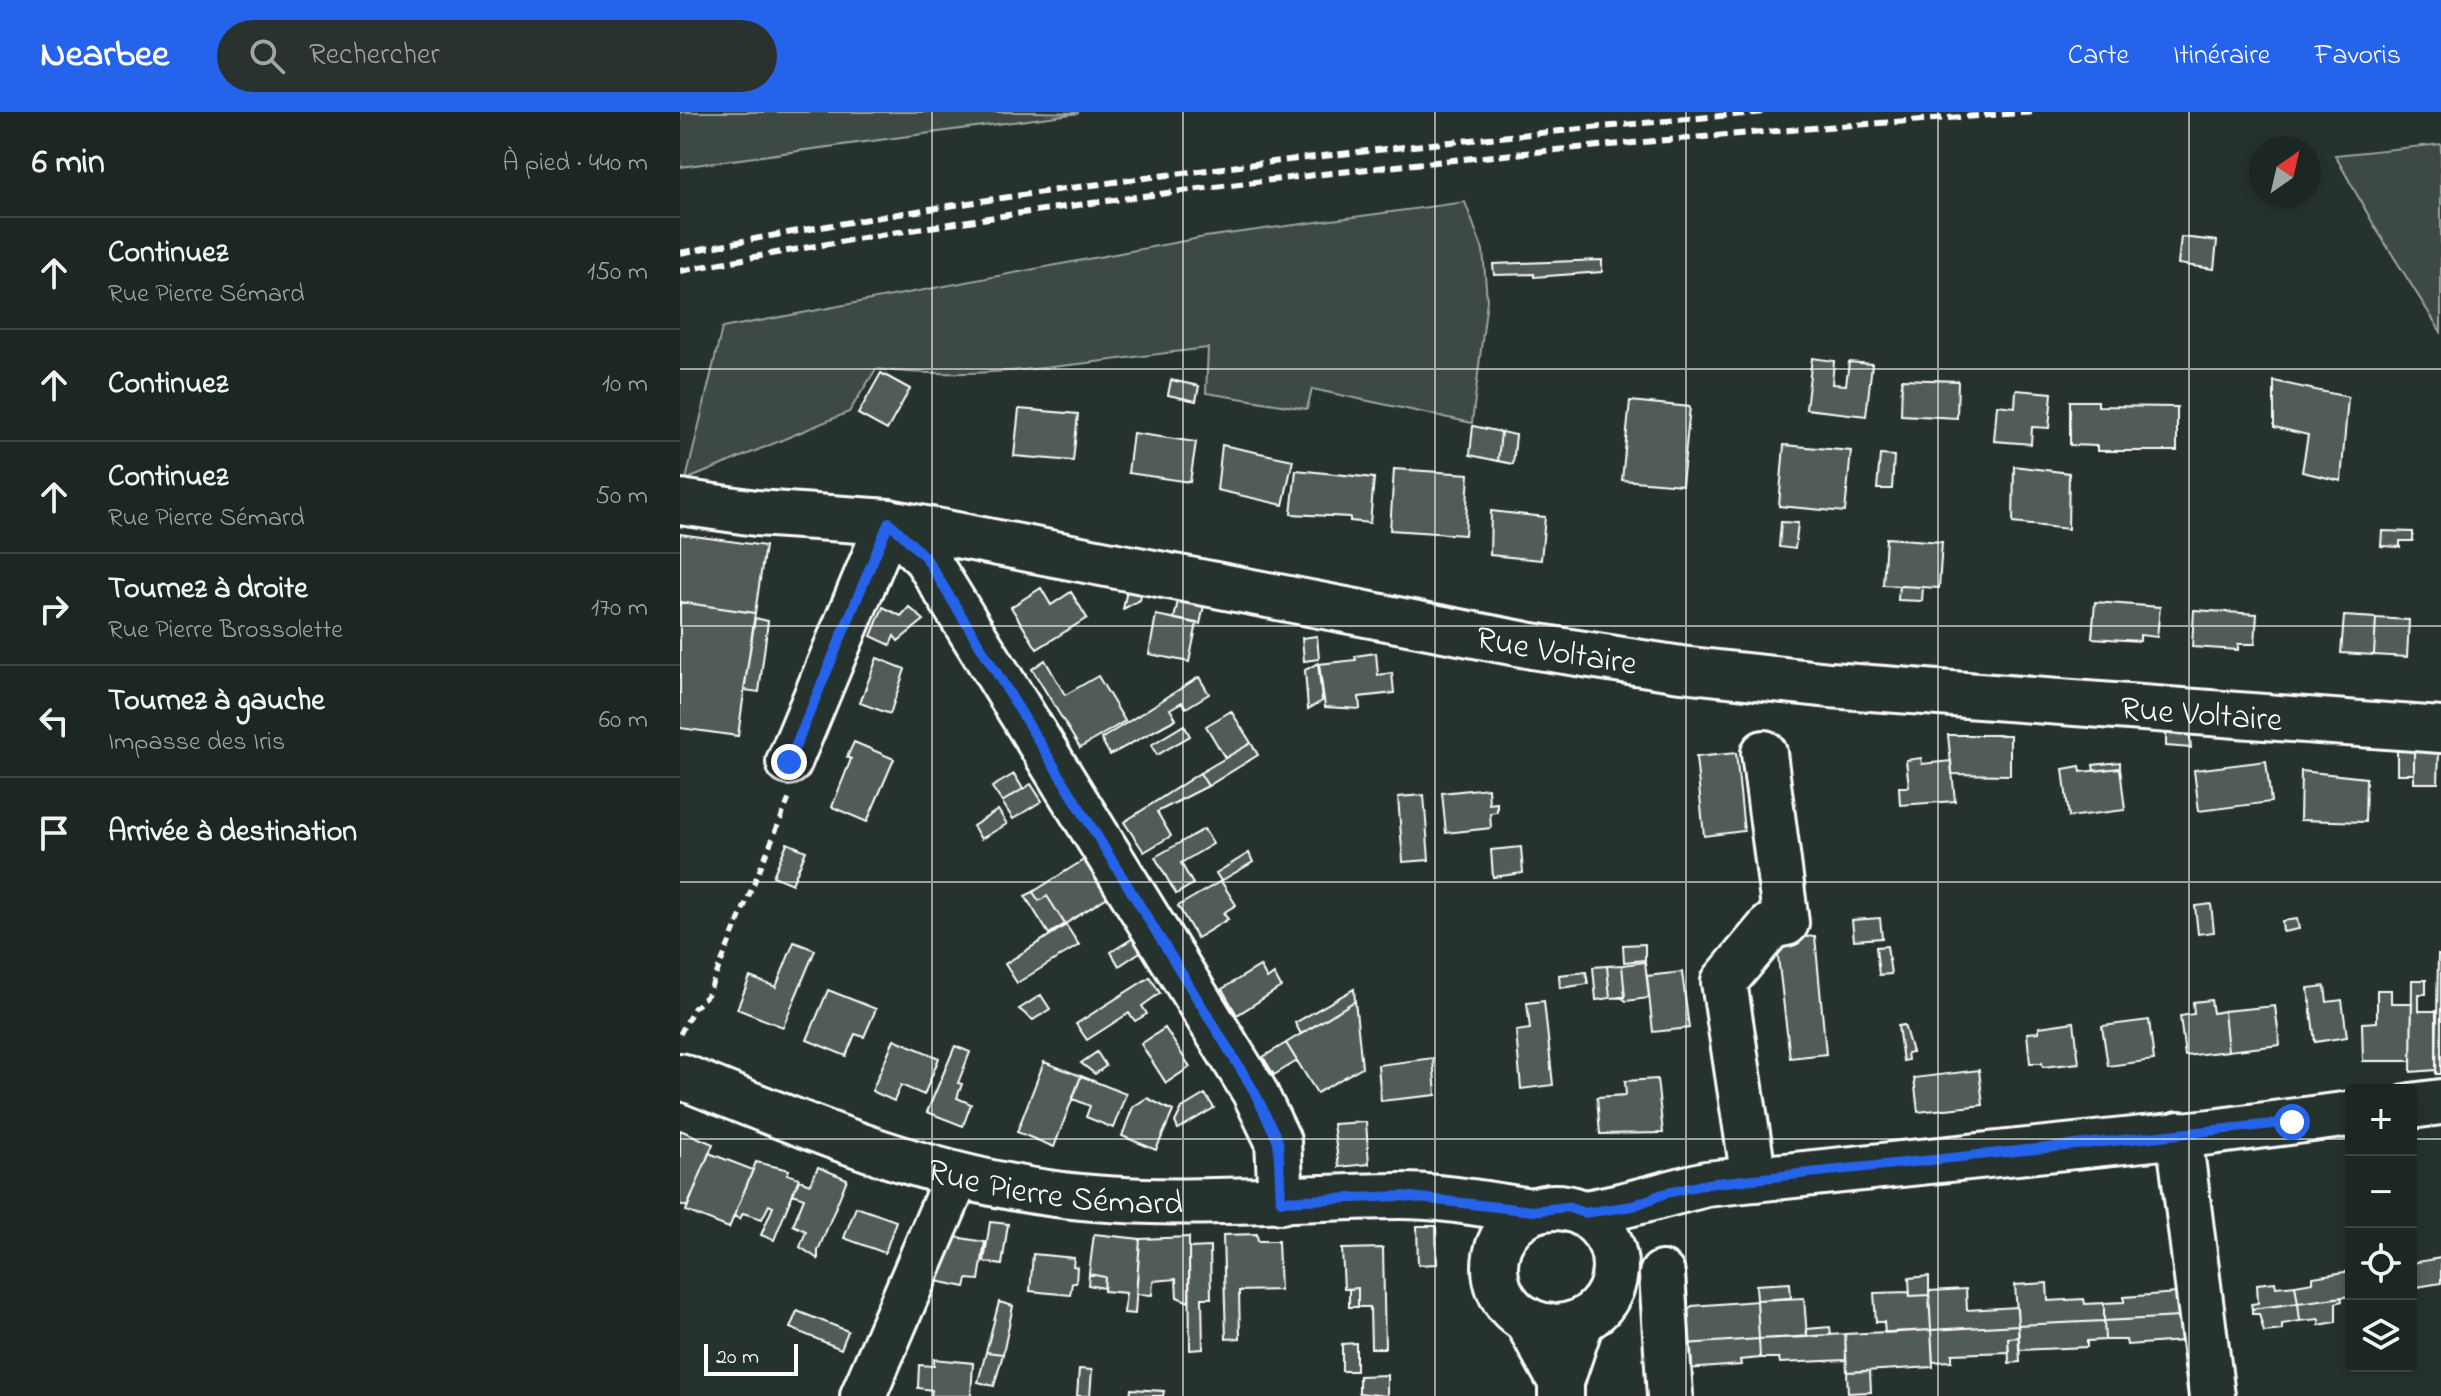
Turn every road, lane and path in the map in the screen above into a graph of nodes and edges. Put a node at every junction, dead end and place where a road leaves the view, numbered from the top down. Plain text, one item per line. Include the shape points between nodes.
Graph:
1 (680, 502) edge
2 (889, 522) junction
3 (2441, 730) edge
4 (1764, 753) dead end
5 (789, 762) joint
6 (680, 1034) edge
7 (680, 1076) edge
8 (2441, 1102) edge
9 (2417, 1105) edge
10 (2345, 1115) edge
11 (2179, 1134) junction
12 (957, 1176) junction
13 (1754, 1179) junction
14 (1663, 1194) junction
15 (1447, 1200) junction
16 (1281, 1201) junction
17 (1532, 1211) junction
18 (1584, 1213) junction
19 (1615, 1254) junction
20 (1495, 1260) junction
21 (1662, 1274) dead end
22 (1526, 1319) junction
23 (1581, 1322) junction
24 (1561, 1389) edge
25 (863, 1396) edge
26 (1670, 1396) edge
27 (2212, 1396) edge

1 - 2 street, Rue Voltaire
2 - 3 street, Rue Voltaire via 1532,646 1681,669 1830,685
2 - 5 street
2 - 16 street via 926,558 1254,1091 1278,1141
4 - 13 street via 1786,923 1771,926 1724,982
5 - 6 path via 791,794 708,994
7 - 12 street, Rue Pierre Sémard via 868,1150
8 - 9 street
10 - 11 street
11 - 13 street
11 - 27 street
12 - 16 street, Rue Pierre Sémard via 1054,1194 1149,1202
12 - 25 street
13 - 14 street
14 - 18 street via 1633,1206
14 - 19 street
15 - 16 street, Rue Pierre Sémard via 1402,1196
15 - 17 street, Rue Pierre Sémard
15 - 20 street
17 - 18 street via 1567,1207
17 - 20 street via 1507,1230
18 - 19 street via 1604,1231
19 - 23 street via 1616,1275 1609,1294
20 - 22 street via 1501,1294
21 - 26 street
22 - 23 street via 1543,1326
22 - 24 street
23 - 24 street

